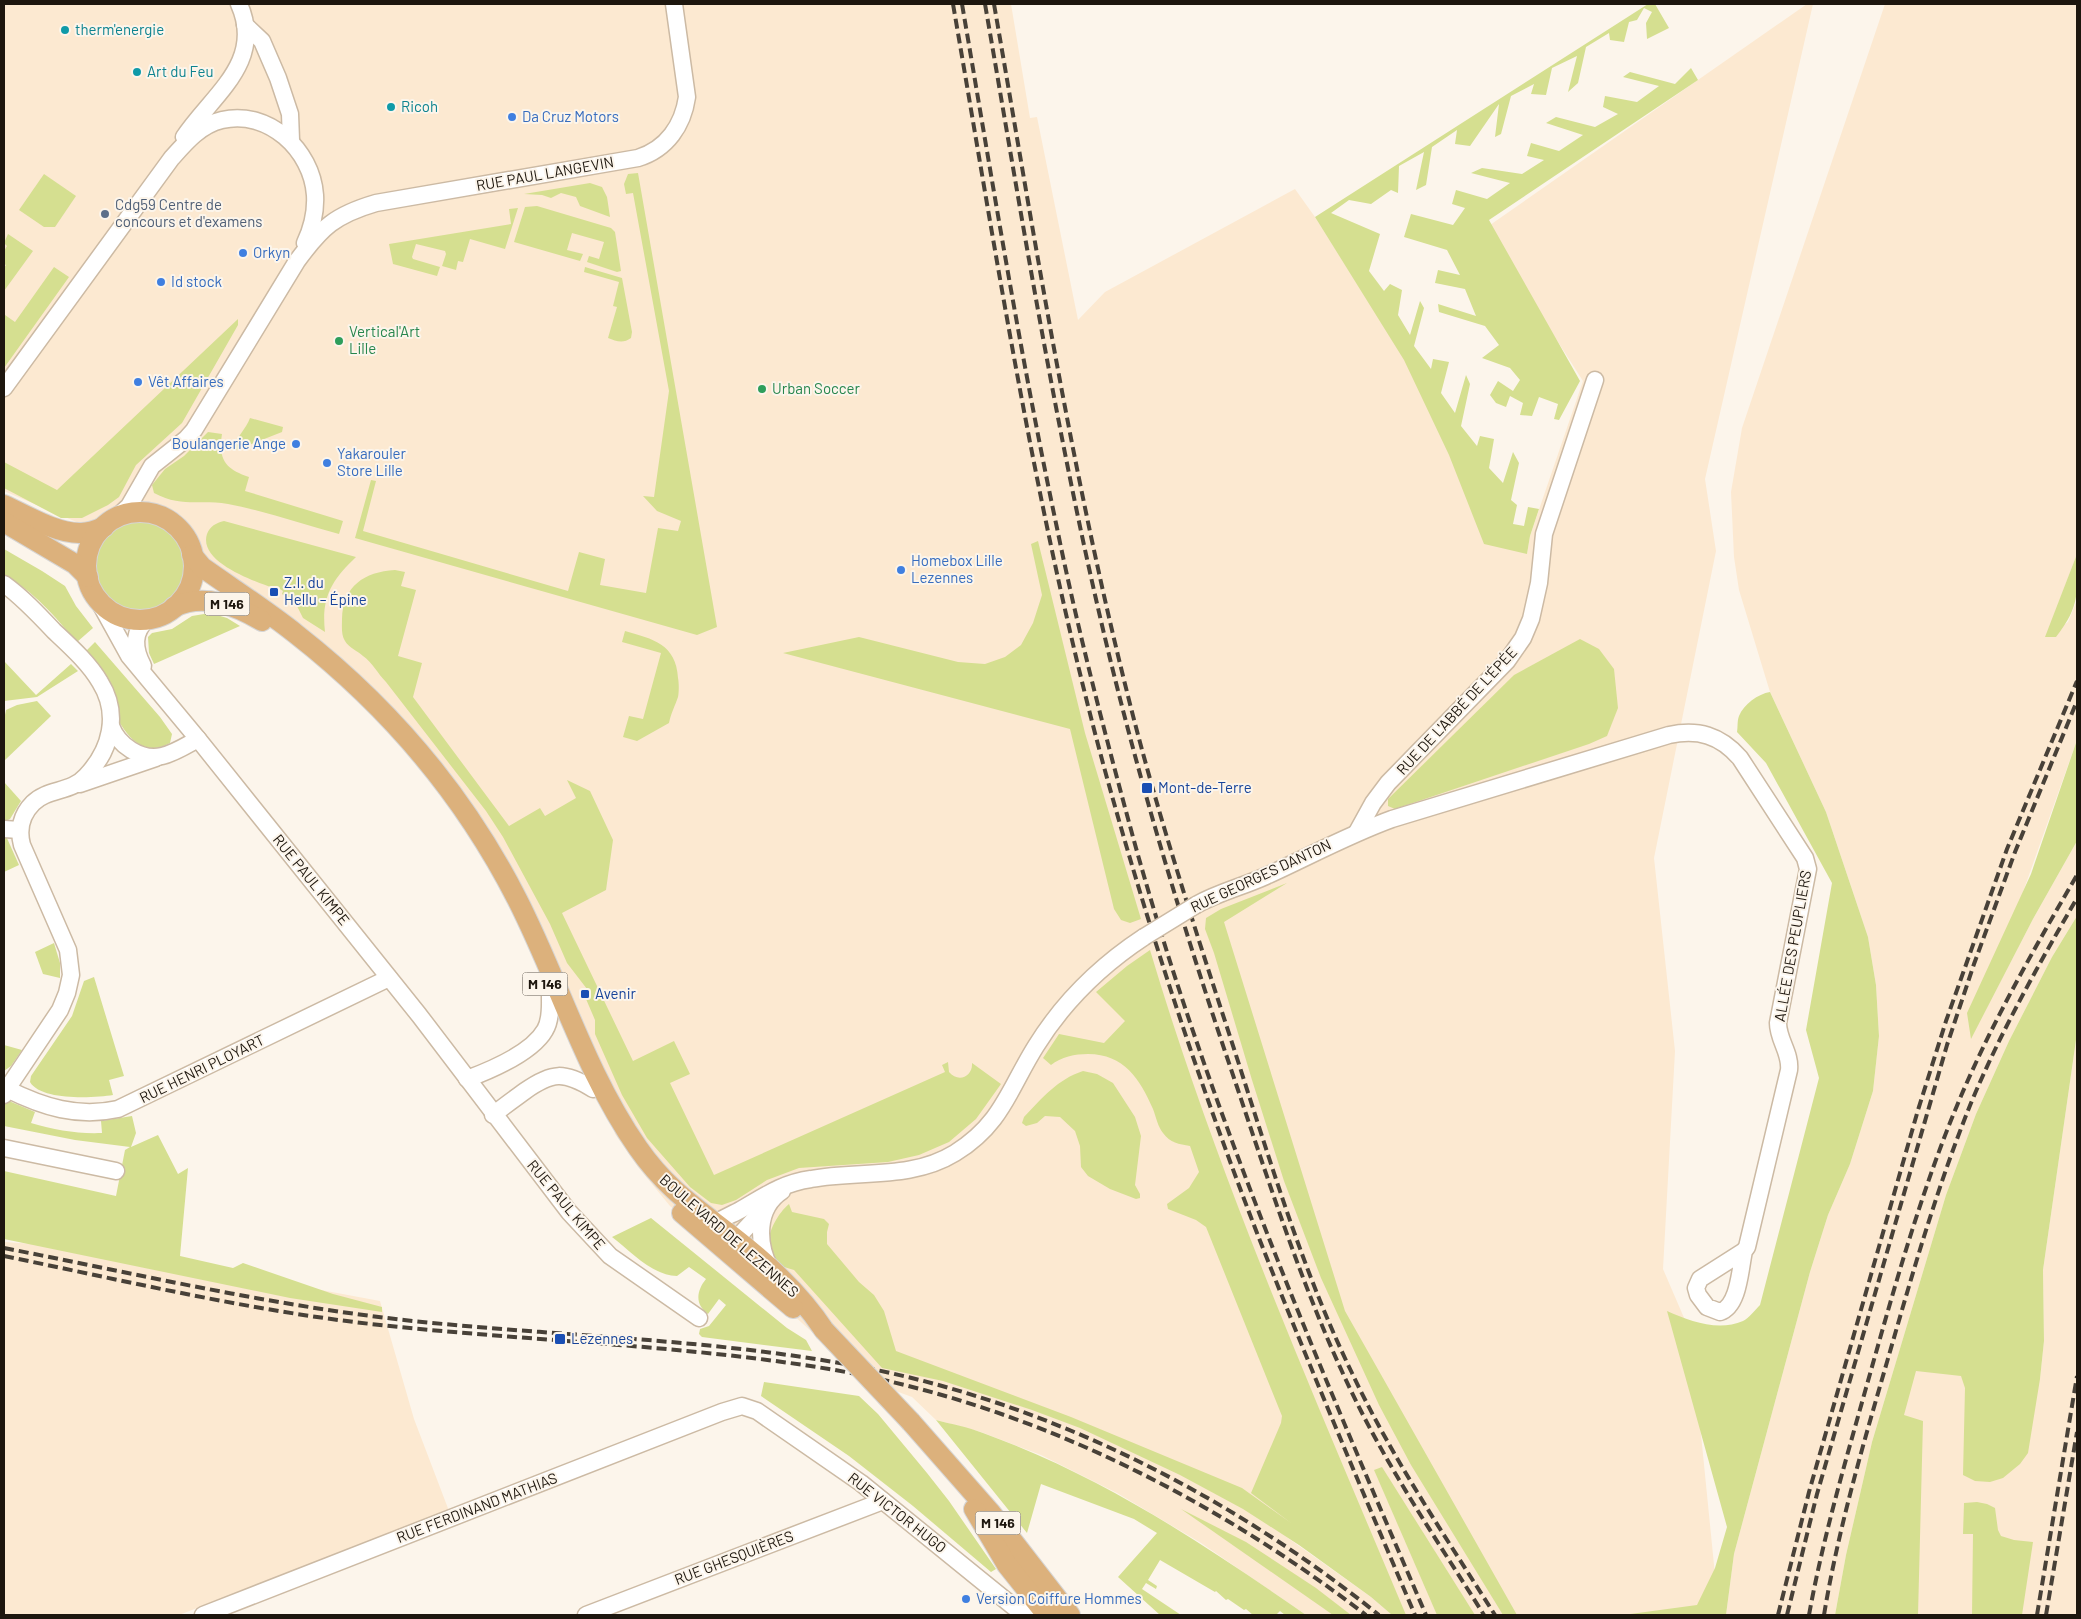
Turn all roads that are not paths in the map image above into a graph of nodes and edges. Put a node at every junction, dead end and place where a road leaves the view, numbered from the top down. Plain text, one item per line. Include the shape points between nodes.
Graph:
1 (239, 4) edge
2 (674, 4) edge
3 (245, 25) junction
4 (291, 140) junction
5 (171, 159) junction
6 (297, 262) junction
7 (1595, 380) dead end
8 (4, 388) edge
9 (4, 505) edge
10 (4, 522) edge
11 (109, 523) junction
12 (192, 554) junction
13 (88, 577) junction
14 (4, 584) edge
15 (97, 598) junction
16 (174, 608) junction
17 (148, 619) junction
18 (152, 684) junction
19 (111, 726) junction
20 (198, 739) junction
21 (161, 756) junction
22 (78, 785) junction
23 (12, 829) edge
24 (1357, 832) junction
25 (390, 978) junction
26 (550, 996) junction
27 (467, 1078) junction
28 (593, 1090) junction
29 (5, 1091) edge
30 (493, 1115) junction
31 (4, 1148) edge
32 (116, 1171) dead end
33 (796, 1182) junction
34 (770, 1202) junction
35 (711, 1232) junction
36 (736, 1239) junction
37 (1744, 1252) dead end
38 (771, 1269) junction
39 (699, 1318) dead end
40 (824, 1330) junction
41 (752, 1408) joint
42 (952, 1468) junction
43 (883, 1500) junction
44 (1042, 1581) junction
45 (1033, 1612) edge
46 (204, 1615) edge
47 (586, 1615) edge
48 (1070, 1615) edge

1 - 3 street
2 - 6 street, RUE PAUL LANGEVIN via 687,97 680,122 658,149 638,158 361,207 323,229
3 - 4 street, RUE PAUL LANGEVIN via 262,40 278,78 290,114
3 - 5 street via 244,52 235,73 201,114
4 - 5 street, RUE PAUL LANGEVIN via 264,124 250,120 222,120 197,132
4 - 6 street, RUE PAUL LANGEVIN via 306,164 315,194 313,222
5 - 8 street
6 - 11 street, RUE PAUL LANGEVIN via 194,430 152,466 129,506
7 - 24 street, RUE DE L'ABBÉ DE L'ÉPÉE via 1544,534 1535,601 1524,638 1507,661 1388,783
9 - 11 main road via 73,533 90,532
10 - 13 main road via 75,564
11 - 12 main road via 138,513 162,517 182,532
11 - 13 main road via 90,547
12 - 16 main road via 191,584
12 - 35 main road, BOULEVARD DE LEZENNES / M 146 via 202,567 281,622 351,680 395,724 443,780 517,898 589,1061 622,1124 666,1184
13 - 15 main road
14 - 19 street via 32,608 96,676 108,698
15 - 17 main road via 120,616
15 - 18 street, RUE PAUL KIMPE via 121,646
16 - 17 main road
16 - 26 main road, BOULEVARD DE LEZENNES / M 146 via 190,602 213,601 248,613 298,647 366,706 416,762 467,831 510,906
17 - 18 street, RUE PAUL KIMPE via 138,630 135,644
18 - 20 street, RUE PAUL KIMPE
19 - 21 street via 118,740 132,750 146,756
19 - 22 street via 102,755
20 - 21 street
20 - 25 street, RUE PAUL KIMPE
21 - 22 street
22 - 23 street via 34,802
23 - 29 street via 68,950 71,975 60,1010
24 - 33 street, RUE GEORGES DANTON, bridge via 1263,877 1216,894 1120,952 1067,1002 1028,1060 1006,1103 964,1148 944,1160 909,1171 826,1176
24 - 37 street, ALLÉE DES PEUPLIERS via 1669,735 1709,734 1734,751 1805,858 1808,869 1778,1023 1778,1035 1789,1059 1789,1070 1749,1243
25 - 27 street, RUE PAUL KIMPE
25 - 29 street, RUE HENRI PLOYART via 118,1109 95,1112 66,1110 37,1104
26 - 27 street via 547,1025 537,1040 506,1062
26 - 28 main road, BOULEVARD DE LEZENNES / M 146
27 - 30 street, RUE PAUL KIMPE
28 - 30 street via 579,1080 548,1076
28 - 35 main road, BOULEVARD DE LEZENNES / M 146 via 651,1177 678,1208
30 - 39 street, RUE PAUL KIMPE via 600,1247
31 - 32 street
33 - 34 street, RUE GEORGES DANTON
33 - 35 street, RUE GEORGES DANTON via 780,1187 739,1211
34 - 36 street, RUE GEORGES DANTON
34 - 38 street via 762,1219 761,1234 762,1251
35 - 36 main road, BOULEVARD DE LEZENNES / M 146
35 - 40 main road, BOULEVARD DE LEZENNES / M 146 via 805,1319
36 - 38 main road, BOULEVARD DE LEZENNES / M 146
38 - 40 main road, BOULEVARD DE LEZENNES / M 146 via 808,1306
40 - 42 main road, BOULEVARD DE LEZENNES / M 146, bridge
41 - 43 street, RUE VICTOR HUGO
41 - 46 street, RUE FERDINAND MATHIAS via 742,1406 722,1412
42 - 44 main road, BOULEVARD DE LEZENNES / M 146
42 - 45 main road, BOULEVARD DE LEZENNES / M 146
43 - 45 street, RUE VICTOR HUGO via 1014,1607
43 - 47 street, RUE GHESQUIÈRES
44 - 45 street via 1044,1601
44 - 48 main road, M 146

